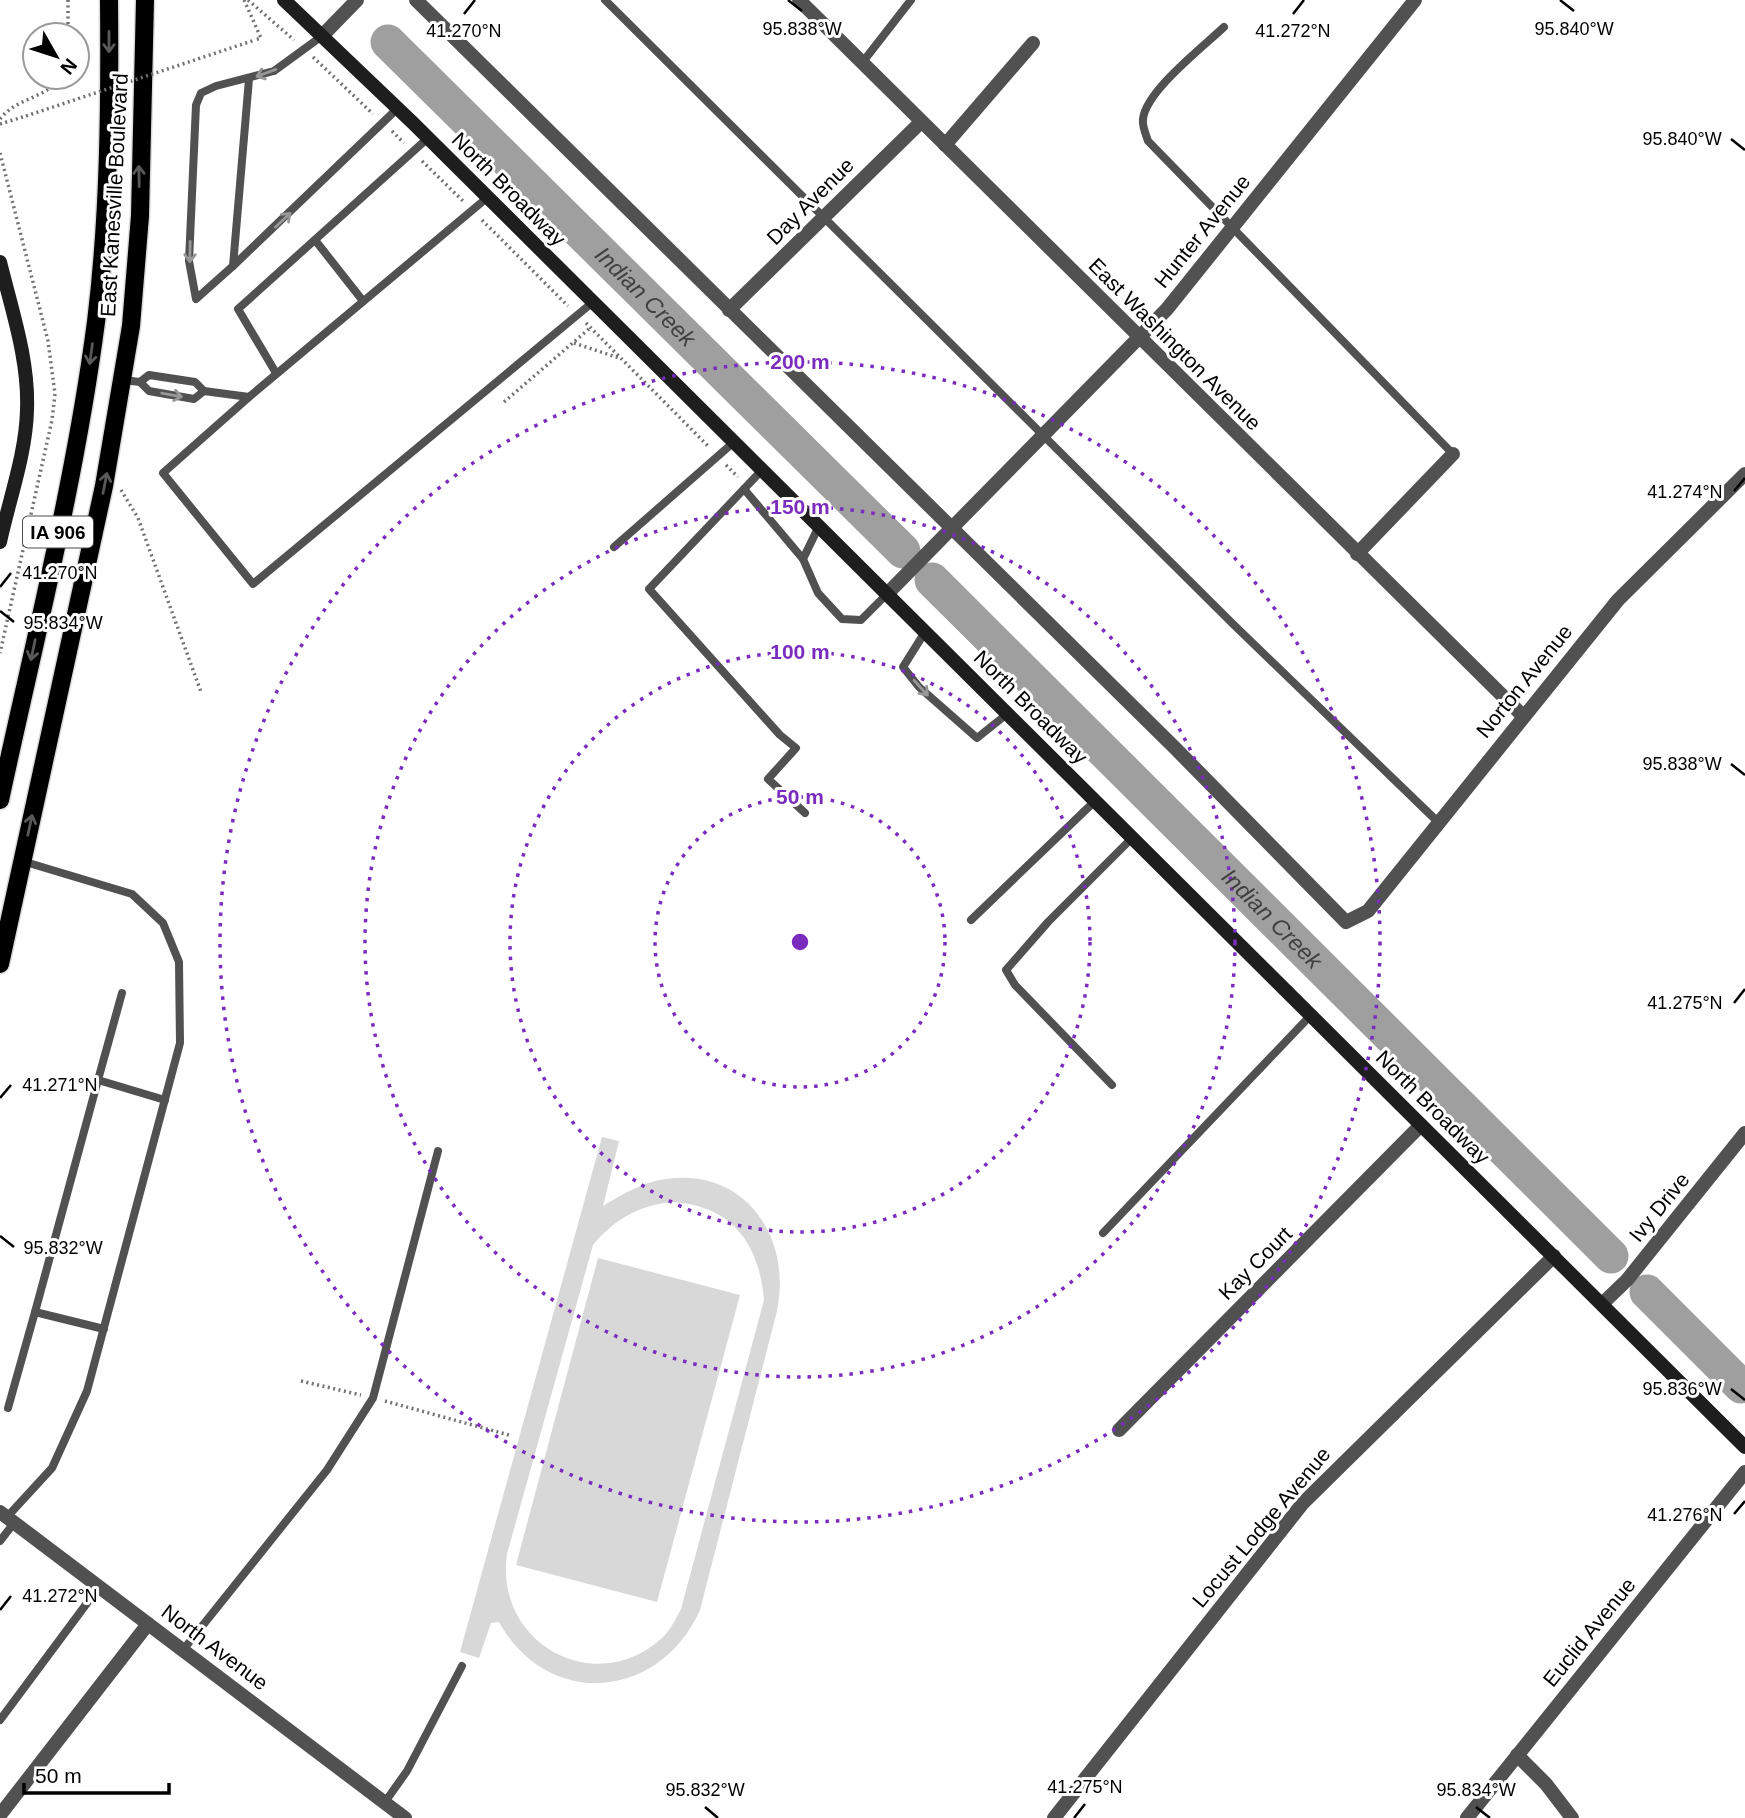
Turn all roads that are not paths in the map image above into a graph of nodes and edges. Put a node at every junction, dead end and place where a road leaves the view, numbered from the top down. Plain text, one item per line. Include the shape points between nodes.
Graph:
1 (109, 0) edge
2 (284, 0) edge
3 (357, 0) edge
4 (416, 0) edge
5 (604, 0) edge
6 (799, 0) edge
7 (911, 0) edge
8 (1415, 0) edge
9 (146, 1) edge
10 (1224, 27) dead end
11 (322, 36) junction
12 (1033, 43) dead end
13 (862, 63) junction
14 (249, 79) junction
15 (398, 108) junction
16 (921, 122) junction
17 (428, 138) junction
18 (945, 145) junction
19 (488, 197) junction
20 (824, 217) junction
21 (1231, 229) junction
22 (315, 240) junction
23 (0, 262) edge
24 (233, 267) junction
25 (363, 301) junction
26 (593, 302) junction
27 (729, 310) junction
28 (1139, 338) junction
29 (276, 373) junction
30 (131, 381) junction
31 (204, 391) junction
32 (249, 397) junction
33 (1044, 435) junction
34 (734, 442) junction
35 (1453, 454) joint
36 (762, 470) junction
37 (1745, 474) edge
38 (744, 489) junction
39 (819, 526) junction
40 (951, 527) junction
41 (0, 542) edge
42 (614, 547) dead end
43 (1357, 554) junction
44 (803, 559) junction
45 (887, 594) junction
46 (925, 632) junction
47 (1007, 714) junction
48 (1523, 716) junction
49 (0, 800) edge
50 (1095, 801) junction
51 (806, 813) dead end
52 (1438, 822) junction
53 (1132, 838) junction
54 (23, 861) junction
55 (971, 920) dead end
56 (0, 964) edge
57 (122, 993) dead end
58 (1311, 1015) junction
59 (98, 1080) junction
60 (1112, 1084) dead end
61 (165, 1100) junction
62 (1421, 1125) junction
63 (1745, 1133) edge
64 (438, 1152) dead end
65 (1103, 1233) dead end
66 (1553, 1256) junction
67 (1602, 1304) junction
68 (35, 1312) junction
69 (104, 1329) junction
70 (8, 1408) dead end
71 (1119, 1430) dead end
72 (1744, 1444) edge
73 (1745, 1472) edge
74 (7, 1517) edge
75 (0, 1541) edge
76 (99, 1587) junction
77 (148, 1624) junction
78 (183, 1650) junction
79 (462, 1666) dead end
80 (0, 1720) edge
81 (1517, 1755) junction
82 (385, 1802) junction
83 (0, 1815) edge
84 (405, 1818) edge
85 (1054, 1818) edge
86 (1467, 1818) edge
87 (1572, 1818) edge

1 -> 49 main road, East Kanesville Boulevard / IA 906 via 106,202 96,322 82,416
2 - 11 main road, North Broadway
3 - 11 street
4 - 27 street
5 - 20 lane
6 - 13 street, East Washington Avenue
7 - 13 lane
8 - 21 street, Hunter Avenue
30 -> 9 main road, East Kanesville Boulevard / IA 906
10 - 21 lane via 1158,90 1143,117 1148,141
11 -> 14 lane via 274,71
11 - 15 main road, North Broadway
12 - 18 street
13 - 16 street, East Washington Avenue
14 - 24 lane
14 -> 24 lane via 201,93 196,105 189,261 196,299
15 - 17 main road, North Broadway
24 -> 15 lane
16 - 18 street, East Washington Avenue
16 - 20 street, Day Avenue
17 - 19 main road, North Broadway
17 - 22 lane
18 - 28 street, East Washington Avenue
19 - 25 lane
19 - 26 main road, North Broadway
20 - 27 street, Day Avenue
20 - 33 lane
21 - 28 street, Hunter Avenue
21 - 35 lane
22 - 25 lane
22 - 29 lane via 238,309
23 - 41 main road via 28,393 24,435
25 - 29 lane
26 - 32 lane via 253,584 163,473
26 - 34 main road, North Broadway
27 - 40 street
28 - 33 street, Hunter Avenue
28 - 43 street, East Washington Avenue
29 - 32 lane
30 - 31 lane via 149,374 195,382
30 -> 31 lane via 149,391 194,399
54 -> 30 main road, East Kanesville Boulevard / IA 906
31 - 32 lane
33 - 40 street, Hunter Avenue
33 - 52 lane
34 - 36 main road, North Broadway
34 - 42 lane
35 - 43 street
36 - 38 lane
36 - 39 main road, North Broadway
37 - 48 street, Norton Avenue via 1618,600
38 - 44 lane
38 - 51 lane via 649,589 796,748 768,779
39 - 44 lane
39 - 45 main road, North Broadway
40 - 45 street, Hunter Avenue
40 - 52 street, Norton Avenue via 1346,922 1368,911
43 - 48 street, East Washington Avenue
44 - 45 lane via 818,593 842,619 861,620
45 - 46 main road, North Broadway
46 - 47 main road, North Broadway
46 -> 47 lane via 903,667 919,687 977,738
47 - 50 main road, North Broadway
48 - 52 street, Norton Avenue
50 - 53 main road, North Broadway
50 - 55 lane
53 - 58 main road, North Broadway
53 - 60 lane via 1006,970 1015,985
54 - 56 main road, East Kanesville Boulevard / IA 906
54 - 61 lane via 132,894 163,923 179,962 180,1043
57 - 59 lane
58 - 62 main road, North Broadway
58 - 65 lane
59 - 61 lane
59 - 68 lane
61 - 69 lane
62 - 66 main road, North Broadway
62 - 71 street, Kay Court
63 - 67 street, Ivy Drive via 1627,1280
64 - 78 lane via 373,1398 327,1470
66 - 67 main road, North Broadway
66 - 85 street, Locust Lodge Avenue via 1303,1503
67 - 72 main road, North Broadway
68 - 69 lane
68 - 70 lane
69 - 74 lane via 87,1391 52,1468
73 - 81 street, Euclid Avenue
74 - 75 lane
74 - 76 street, North Avenue
76 - 77 street, North Avenue
76 - 80 lane
77 - 78 street, North Avenue
77 - 83 street
78 - 82 street, North Avenue
79 - 82 lane via 407,1771
81 - 86 street, Euclid Avenue
81 - 87 street
82 - 84 street, North Avenue

